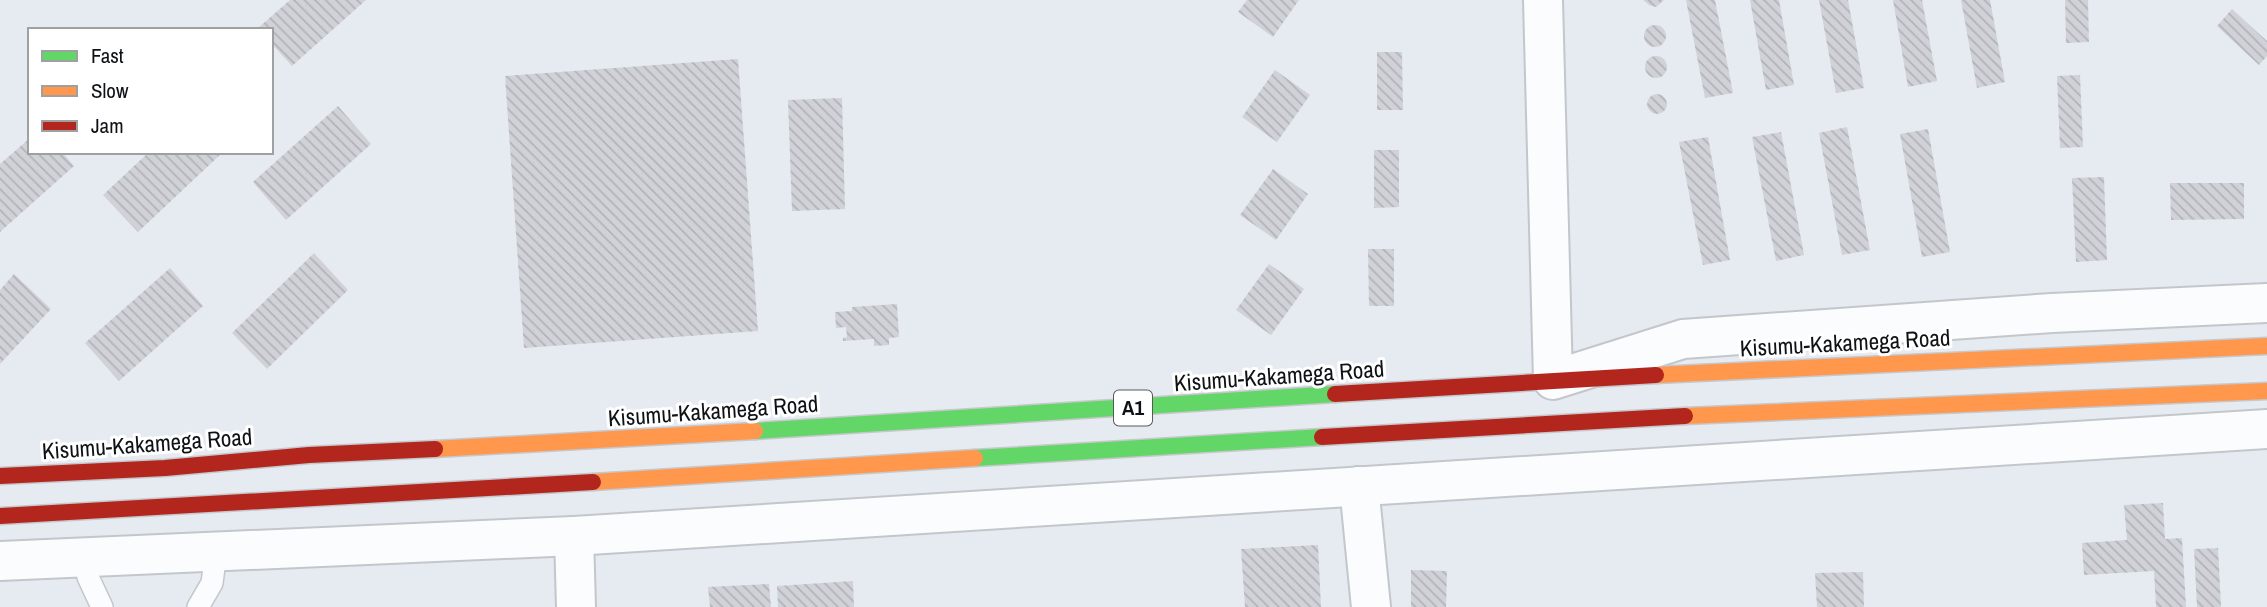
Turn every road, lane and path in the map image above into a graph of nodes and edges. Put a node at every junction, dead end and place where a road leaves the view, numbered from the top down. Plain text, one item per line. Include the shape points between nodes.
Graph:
1 (1543, 0) edge
2 (2267, 303) edge
3 (2267, 346) edge
4 (1553, 380) junction
5 (2267, 391) edge
6 (2267, 429) edge
7 (0, 476) edge
8 (1359, 486) junction
9 (233, 504) junction
10 (0, 516) edge
11 (574, 536) junction
12 (320, 547) junction
13 (216, 552) junction
14 (86, 557) junction
15 (0, 561) edge
16 (102, 607) edge
17 (198, 607) edge
18 (576, 607) edge
19 (1371, 607) edge

1 - 4 street
2 - 4 street via 1683,339
3 - 4 highway, Kisumu-Kakamega Road / A1
4 - 7 highway, Kisumu-Kakamega Road / A1
5 - 9 highway, A1 via 1557,422
6 - 8 street
8 - 11 street
8 - 19 street
9 - 10 highway, A1
9 - 12 street
11 - 12 street
11 - 18 street
12 - 13 street
13 - 14 street
13 - 17 lane via 212,583
14 - 15 street
14 - 16 lane via 88,577

